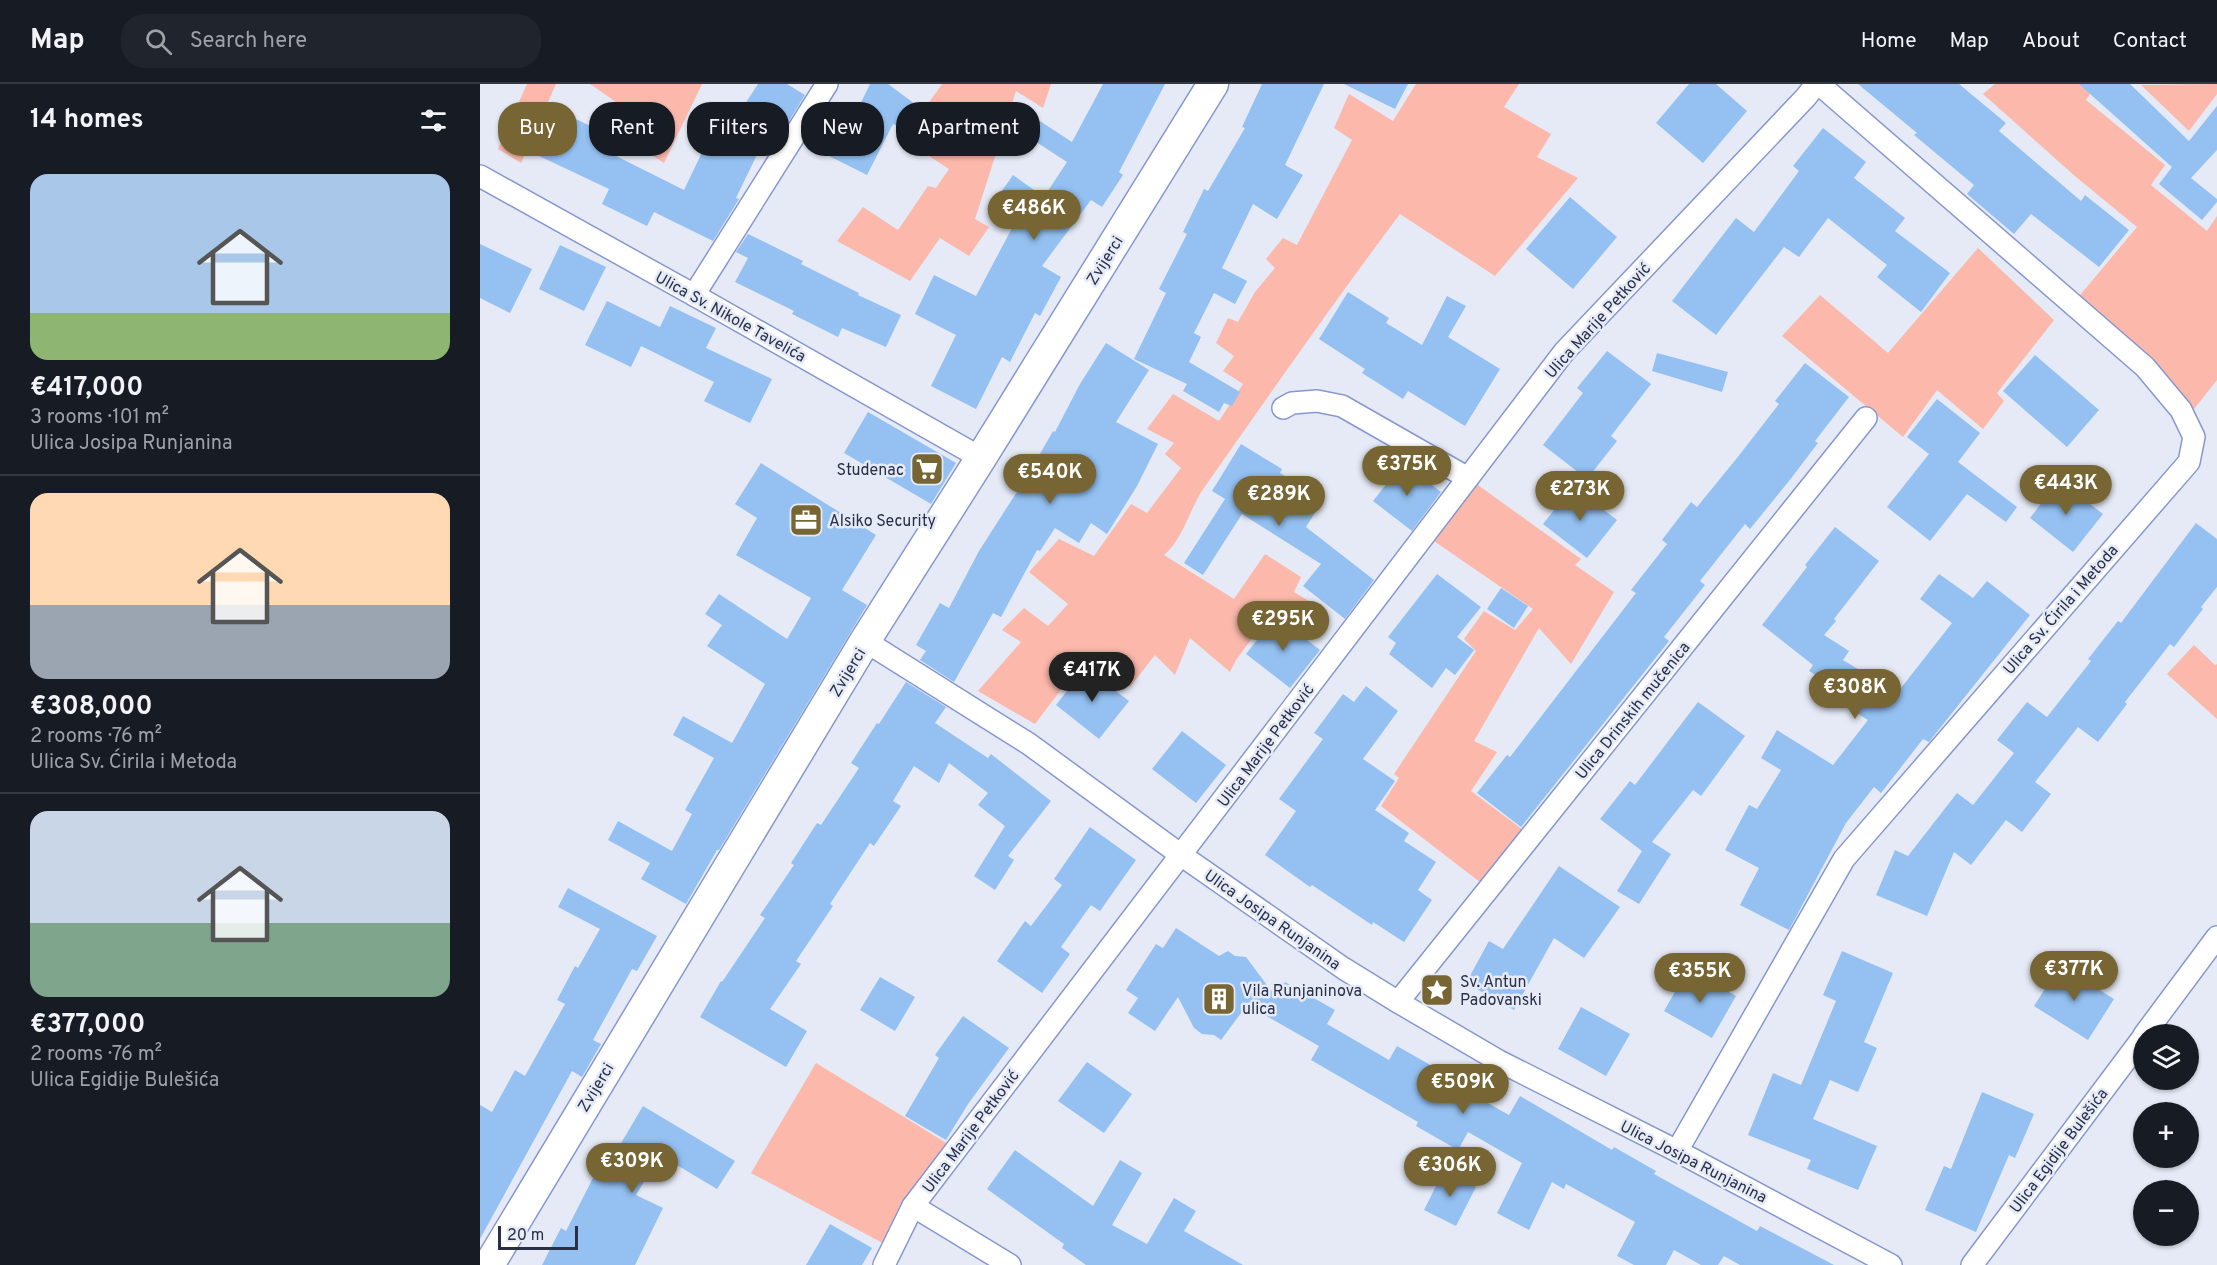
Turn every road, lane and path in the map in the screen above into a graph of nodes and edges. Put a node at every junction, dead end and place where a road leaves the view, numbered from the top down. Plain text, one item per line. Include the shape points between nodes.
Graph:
1 (827, 84) edge
2 (1214, 84) edge
3 (1818, 84) edge
4 (480, 176) edge
5 (694, 295) junction
6 (1282, 408) dead end
7 (1866, 418) dead end
8 (981, 458) junction
9 (1468, 478) junction
10 (865, 641) junction
11 (1181, 855) junction
12 (2217, 937) edge
13 (1398, 1002) junction
14 (2152, 1024) edge
15 (2133, 1050) edge
16 (1677, 1151) junction
17 (913, 1206) junction
18 (489, 1265) edge
19 (884, 1265) edge
20 (1010, 1265) edge
21 (1891, 1265) edge
22 (1972, 1265) edge

1 - 5 street
2 - 8 main road, Zvijerci
3 - 9 street, Ulica Marije Petković via 1563,352
3 - 16 street, Ulica Sv. Ćirila i Metoda via 2145,367 2181,410 2194,437 2190,462 1844,859
4 - 5 street, Ulica Sv. Nikole Tavelića
5 - 8 street, Ulica Sv. Nikole Tavelića
6 - 9 street via 1317,401 1342,406
7 - 13 street, Ulica Drinskih mučenica
8 - 10 main road, Zvijerci
9 - 11 street, Ulica Marije Petković
10 - 11 street, Ulica Josipa Runjanina via 1029,744
10 - 18 main road, Zvijerci
11 - 13 street, Ulica Josipa Runjanina
11 - 17 street, Ulica Marije Petković
12 - 14 street, Ulica Egidije Bulešića
13 - 16 street, Ulica Josipa Runjanina via 1498,1061
15 - 22 street, Ulica Egidije Bulešića
16 - 21 street, Ulica Josipa Runjanina
17 - 19 street, Ulica Marije Petković
17 - 20 street

